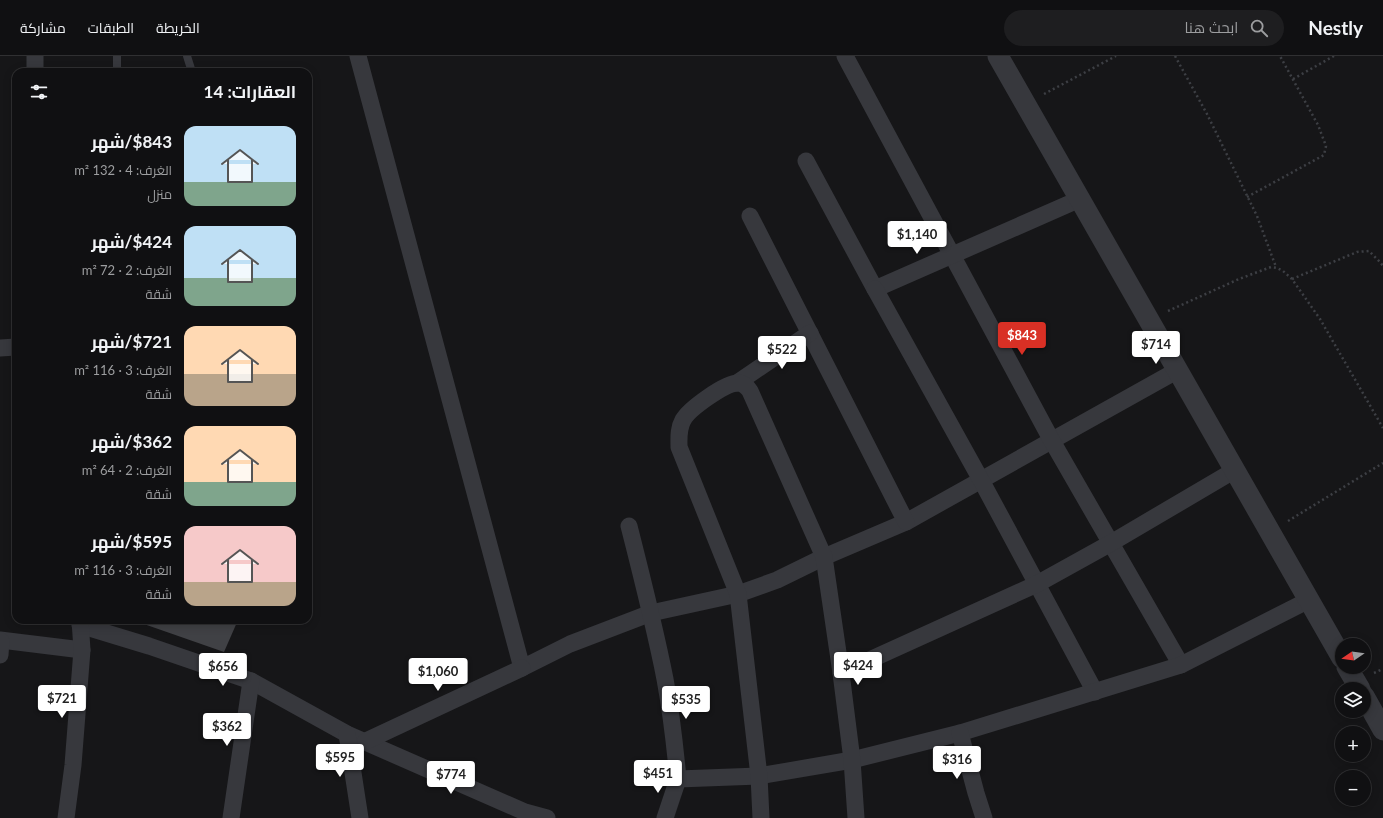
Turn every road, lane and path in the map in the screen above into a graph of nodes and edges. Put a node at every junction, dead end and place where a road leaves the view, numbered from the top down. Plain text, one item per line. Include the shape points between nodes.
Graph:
1 (34, 56) edge
2 (117, 56) edge
3 (187, 56) edge
4 (358, 56) edge
5 (845, 56) edge
6 (998, 56) edge
7 (1116, 56) edge
8 (1175, 56) edge
9 (1280, 56) edge
10 (1334, 56) edge
11 (35, 68) edge
12 (117, 68) edge
13 (191, 68) edge
14 (1293, 79) junction
15 (1026, 104) junction
16 (806, 161) dead end
17 (1247, 197) junction
18 (1080, 199) junction
19 (750, 216) dead end
20 (952, 256) junction
21 (1383, 266) edge
22 (1277, 268) junction
23 (1292, 279) junction
24 (875, 289) junction
25 (1149, 320) junction
26 (810, 333) junction
27 (12, 347) edge
28 (0, 348) edge
29 (1178, 370) junction
30 (737, 383) junction
31 (1383, 428) edge
32 (1052, 441) junction
33 (1383, 463) edge
34 (1235, 470) junction
35 (981, 480) junction
36 (906, 522) junction
37 (629, 526) dead end
38 (1270, 532) junction
39 (1111, 543) junction
40 (824, 558) junction
41 (1037, 584) junction
42 (738, 594) junction
43 (1309, 600) junction
44 (651, 613) junction
45 (80, 624) edge
46 (83, 624) edge
47 (0, 645) edge
48 (1335, 646) edge
49 (82, 650) junction
50 (1181, 665) junction
51 (522, 668) junction
52 (841, 673) junction
53 (251, 681) junction
54 (1095, 692) junction
55 (1371, 709) edge
56 (1383, 730) edge
57 (960, 733) junction
58 (347, 734) junction
59 (366, 741) junction
60 (852, 760) junction
61 (759, 776) junction
62 (678, 779) junction
63 (525, 815) edge
64 (66, 818) edge
65 (231, 818) edge
66 (360, 818) edge
67 (547, 818) edge
68 (665, 818) edge
69 (761, 818) edge
70 (856, 818) edge
71 (984, 818) edge

1 - 11 street
2 - 12 lane
3 - 13 lane
4 - 51 street
5 - 20 street
6 - 15 street
7 - 15 path
8 - 17 path via 1207,114
9 - 14 path
10 - 14 path
14 - 17 path via 1318,125 1326,146 1324,155
15 - 18 street
16 - 24 street
17 - 22 path
18 - 20 street
18 - 25 street
19 - 26 street
20 - 24 street
20 - 32 street
21 - 23 path via 1369,252 1357,252
22 - 23 path
22 - 25 path via 1270,267 1239,279
23 - 31 path via 1320,318
24 - 35 street
25 - 29 street
26 - 30 street
26 - 36 street
27 - 28 street
29 - 32 street
29 - 34 street
30 - 40 street via 744,384 750,392
30 - 42 street via 730,384 706,398 690,411 679,431 679,448
32 - 35 street
32 - 39 street
33 - 38 path
34 - 38 street
34 - 39 street
35 - 36 street
35 - 41 street
36 - 40 street
37 - 44 street
38 - 43 street
39 - 41 street
39 - 50 street
40 - 42 street via 777,580
40 - 52 street
41 - 52 street
41 - 54 street
42 - 44 street
42 - 61 street
43 - 48 street
43 - 50 street
44 - 51 street via 570,644
44 - 62 street via 673,727
45 - 49 street
46 - 53 street
47 - 49 street
49 - 64 street
50 - 54 street
51 - 59 street
52 - 60 street
53 - 58 street
53 - 65 street
54 - 57 street
55 - 56 street
57 - 60 street
57 - 71 street
58 - 59 street
58 - 66 street
59 - 63 street
60 - 61 street
60 - 70 street
61 - 62 street
61 - 69 street
62 - 68 street
63 - 67 street

